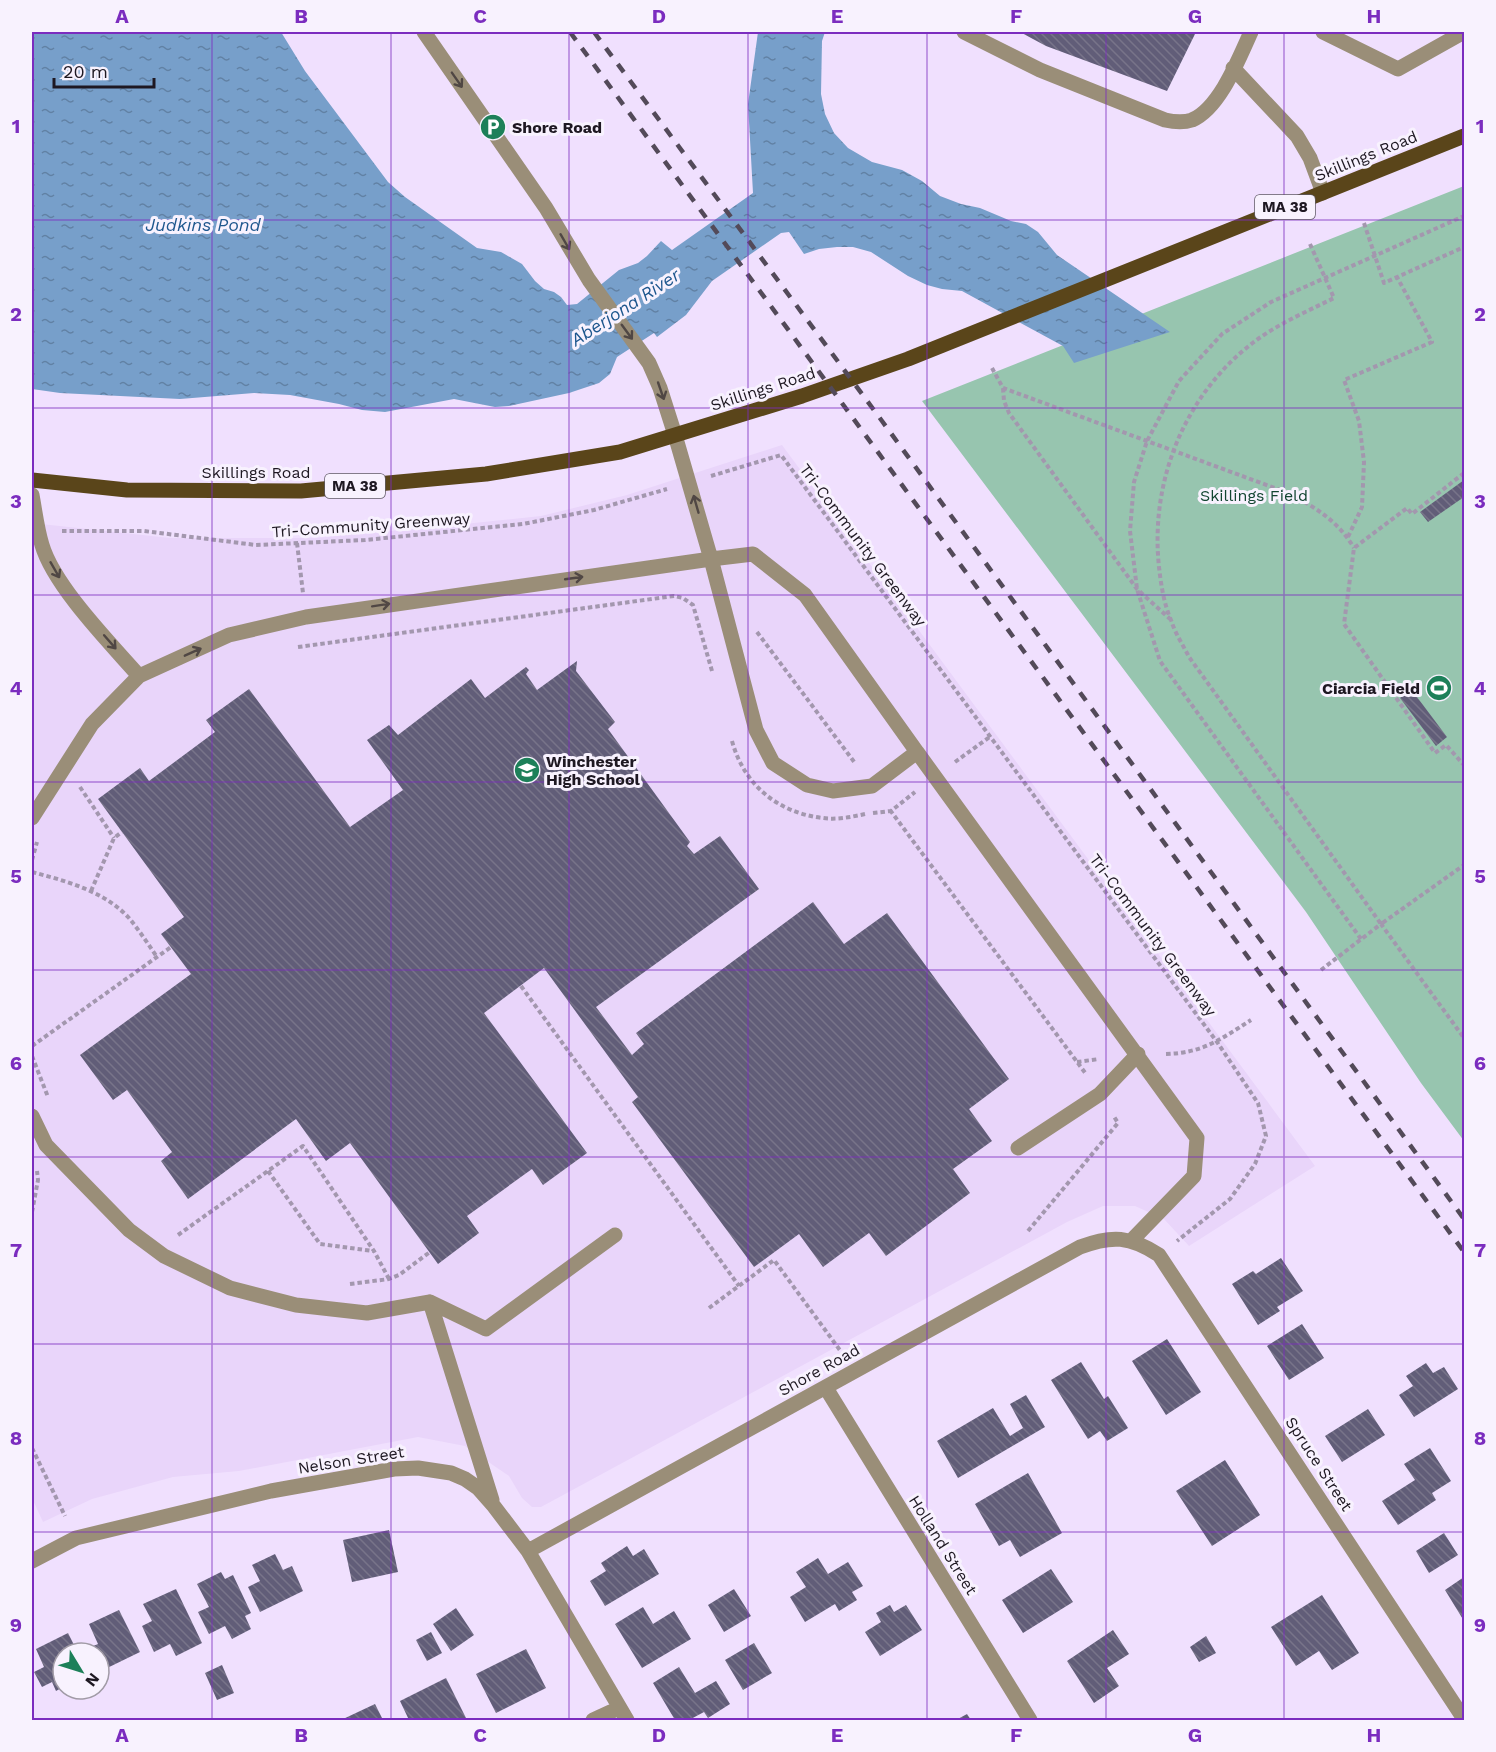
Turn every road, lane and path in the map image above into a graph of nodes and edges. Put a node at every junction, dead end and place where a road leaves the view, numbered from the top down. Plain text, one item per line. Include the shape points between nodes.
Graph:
1 (424, 32) edge
2 (964, 32) edge
3 (1251, 32) edge
4 (1323, 32) edge
5 (1464, 32) edge
6 (1233, 68) junction
7 (1464, 136) edge
8 (1323, 193) junction
9 (1464, 216) edge
10 (1364, 223) dead end
11 (1310, 244) dead end
12 (1464, 248) edge
13 (1375, 255) junction
14 (1325, 277) junction
15 (1398, 277) junction
16 (992, 368) dead end
17 (1002, 388) junction
18 (675, 435) junction
19 (1147, 441) junction
20 (1173, 449) junction
21 (1464, 473) edge
22 (32, 480) edge
23 (689, 482) junction
24 (32, 495) edge
25 (40, 531) junction
26 (1348, 537) junction
27 (1354, 548) junction
28 (711, 559) junction
29 (1137, 589) junction
30 (1170, 620) junction
31 (753, 626) dead end
32 (291, 648) dead end
33 (712, 672) dead end
34 (139, 676) junction
35 (731, 739) dead end
36 (916, 752) junction
37 (1464, 765) edge
38 (74, 779) dead end
39 (872, 786) junction
40 (891, 811) junction
41 (32, 818) edge
42 (122, 832) dead end
43 (40, 835) dead end
44 (114, 838) junction
45 (32, 860) edge
46 (1464, 866) edge
47 (32, 872) edge
48 (91, 891) junction
49 (1381, 924) junction
50 (1361, 939) junction
51 (171, 947) dead end
52 (157, 957) junction
53 (1321, 970) dead end
54 (521, 986) dead end
55 (1251, 1020) dead end
56 (1464, 1038) edge
57 (1218, 1042) junction
58 (32, 1046) edge
59 (1138, 1054) junction
60 (32, 1056) edge
61 (1100, 1094) junction
62 (51, 1103) dead end
63 (32, 1116) edge
64 (1018, 1148) dead end
65 (268, 1171) junction
66 (38, 1180) dead end
67 (32, 1212) edge
68 (1028, 1231) dead end
69 (615, 1235) dead end
70 (1132, 1240) junction
71 (184, 1243) dead end
72 (374, 1251) junction
73 (430, 1252) dead end
74 (1159, 1255) junction
75 (388, 1279) junction
76 (342, 1284) dead end
77 (739, 1286) junction
78 (430, 1302) junction
79 (709, 1308) dead end
80 (855, 1370) junction
81 (826, 1388) junction
82 (32, 1448) edge
83 (493, 1505) junction
84 (76, 1538) junction
85 (528, 1551) junction
86 (32, 1561) edge
87 (623, 1714) edge
88 (1464, 1719) edge
89 (593, 1720) edge
90 (1030, 1720) edge

1 -> 18 street via 640,350 657,381
2 - 6 street via 1040,70 1176,122 1194,119 1214,102
3 - 6 street
4 - 5 street via 1398,69
6 - 8 street via 1297,136
7 - 8 main road, Skillings Road / MA 38
8 - 18 main road, Skillings Road / MA 38 via 839,384
9 - 13 path
10 - 13 path
11 - 14 path
12 - 15 path
13 - 14 path
13 - 15 path via 1384,283
14 - 19 path via 1271,302 1222,334 1179,381
14 - 20 path via 1334,298 1251,345 1220,373 1192,410
15 - 26 path via 1432,342 1344,380 1359,421 1364,462 1362,507
16 - 17 path
17 - 19 path
17 - 29 path via 1009,413
18 - 22 main road, Skillings Road / MA 38 via 620,452 507,471 301,491 127,490
18 - 23 street
19 - 20 path
19 - 29 path via 1134,482 1130,531
20 - 26 path via 1291,494 1325,514
20 - 30 path via 1163,482 1156,540
21 - 27 path via 1412,514 1407,508
23 - 25 path, Tri-Community Greenway via 594,510 523,524 365,540 256,545 144,531
28 -> 23 street
23 - 57 path, Tri-Community Greenway via 781,455
24 - 25 street
25 -> 34 street via 42,545 69,593
26 - 27 path
27 - 37 path via 1344,624 1435,753 1446,745
34 -> 28 street via 229,636 306,617
28 - 36 street via 753,554 805,595
28 - 39 street via 756,730 773,763 807,785 833,791
29 - 30 path
29 - 50 path via 1160,661
30 - 49 path via 1189,657
31 - 39 path
32 - 33 path via 674,596 693,605
34 - 41 street via 92,724
35 - 40 path via 748,778 789,809 825,818
36 - 39 street
36 - 59 street
38 - 44 path
39 - 40 path
40 - 61 path
42 - 44 path
43 - 45 path
44 - 48 path
46 - 49 path
47 - 48 path
48 - 52 path via 129,918
49 - 50 path
49 - 56 path
50 - 53 path
51 - 52 path
52 - 58 path
54 - 77 path
55 - 57 path
57 - 74 path, Tri-Community Greenway via 1258,1103 1266,1136 1255,1164 1230,1199
59 - 61 street
59 - 70 street via 1197,1138 1194,1176
60 - 62 path
61 - 64 street
61 - 68 path via 1118,1122
63 - 78 street via 46,1145 129,1230 164,1256 230,1288 296,1305 367,1313
65 - 71 path via 174,1238
65 - 72 path via 320,1244
65 - 72 path via 303,1146
66 - 67 path
69 - 78 street via 486,1329
70 - 74 street, Spruce Street
70 - 80 street, Shore Road via 1106,1240 1080,1247
72 - 75 path
73 - 75 path
74 - 88 street, Spruce Street
75 - 76 path
77 - 79 path
77 - 80 path via 774,1260
78 - 83 street
80 - 81 street, Shore Road
81 - 85 street, Shore Road
81 - 90 street, Holland Street
82 - 84 path
83 - 84 street, Nelson Street via 465,1479 451,1473 394,1469 271,1491
83 - 85 street, Nelson Street
84 - 86 street, Nelson Street
85 - 87 street, Nelson Street
87 - 89 street

